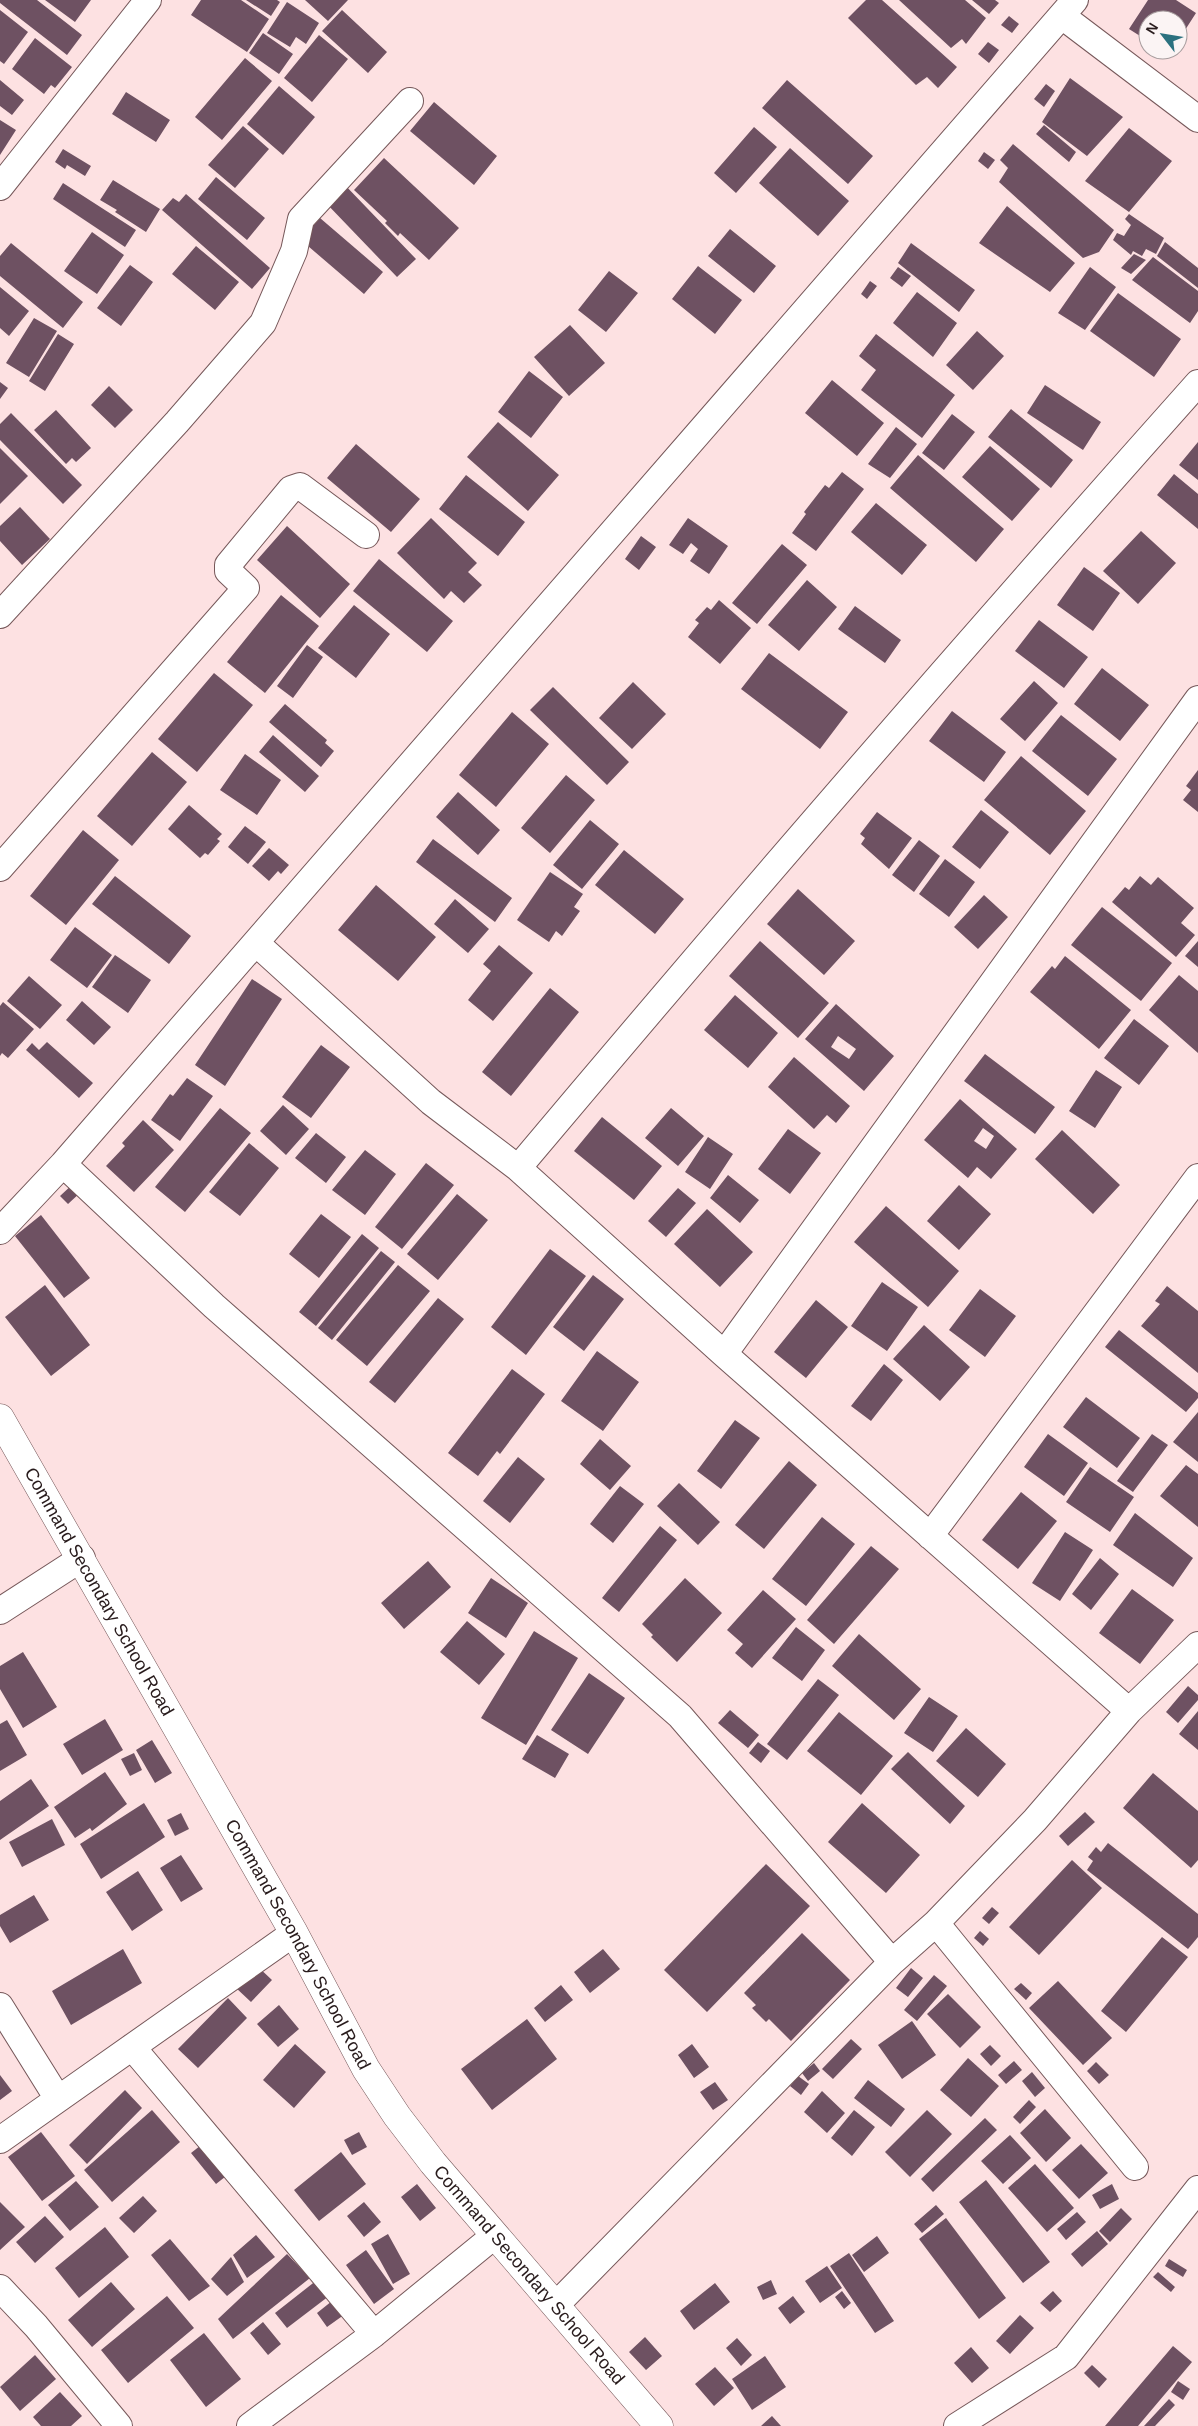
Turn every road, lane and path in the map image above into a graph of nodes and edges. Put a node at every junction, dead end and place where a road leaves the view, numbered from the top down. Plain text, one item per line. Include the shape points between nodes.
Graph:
1 (148, 0) edge
2 (1068, 8) edge
3 (410, 101) dead end
4 (1198, 119) edge
5 (0, 187) edge
6 (1198, 383) edge
7 (366, 534) dead end
8 (0, 615) edge
9 (1198, 699) edge
10 (0, 868) edge
11 (256, 943) junction
12 (63, 1164) junction
13 (518, 1168) junction
14 (1198, 1177) edge
15 (0, 1232) edge
16 (724, 1354) junction
17 (0, 1418) edge
18 (930, 1536) junction
19 (82, 1558) junction
20 (0, 1612) edge
21 (1198, 1645) edge
22 (1129, 1711) junction
23 (936, 1923) junction
24 (294, 1933) junction
25 (892, 1962) junction
26 (0, 2006) edge
27 (132, 2047) junction
28 (58, 2099) junction
29 (0, 2140) edge
30 (1135, 2167) dead end
31 (1198, 2189) edge
32 (494, 2236) junction
33 (0, 2288) edge
34 (556, 2305) junction
35 (374, 2334) junction
36 (119, 2426) edge
37 (250, 2426) edge
38 (659, 2426) edge
39 (957, 2426) edge

1 - 5 street
2 - 4 street
2 - 11 street
3 - 8 street via 301,219 294,251 263,323
6 - 13 street via 999,606
7 - 10 street via 300,486 291,489 228,565 228,571 246,588
9 - 16 street
11 - 12 street
11 - 13 street via 431,1102
12 - 15 street
12 - 25 street via 214,1306 680,1716
13 - 16 street
14 - 18 street
16 - 18 street
17 - 19 main road, Command Secondary School Road
18 - 22 street
19 - 20 street
19 - 24 main road, Command Secondary School Road
21 - 22 street
22 - 23 street via 1035,1820
23 - 25 street
23 - 30 street
24 - 27 street
24 - 32 main road, Command Secondary School Road via 371,2077 425,2152
25 - 34 street
26 - 28 street
27 - 28 street
27 - 35 street
28 - 29 street
31 - 39 street via 1066,2357
32 - 34 main road, Command Secondary School Road
32 - 35 street
33 - 36 street
34 - 38 main road, Command Secondary School Road
35 - 37 street

